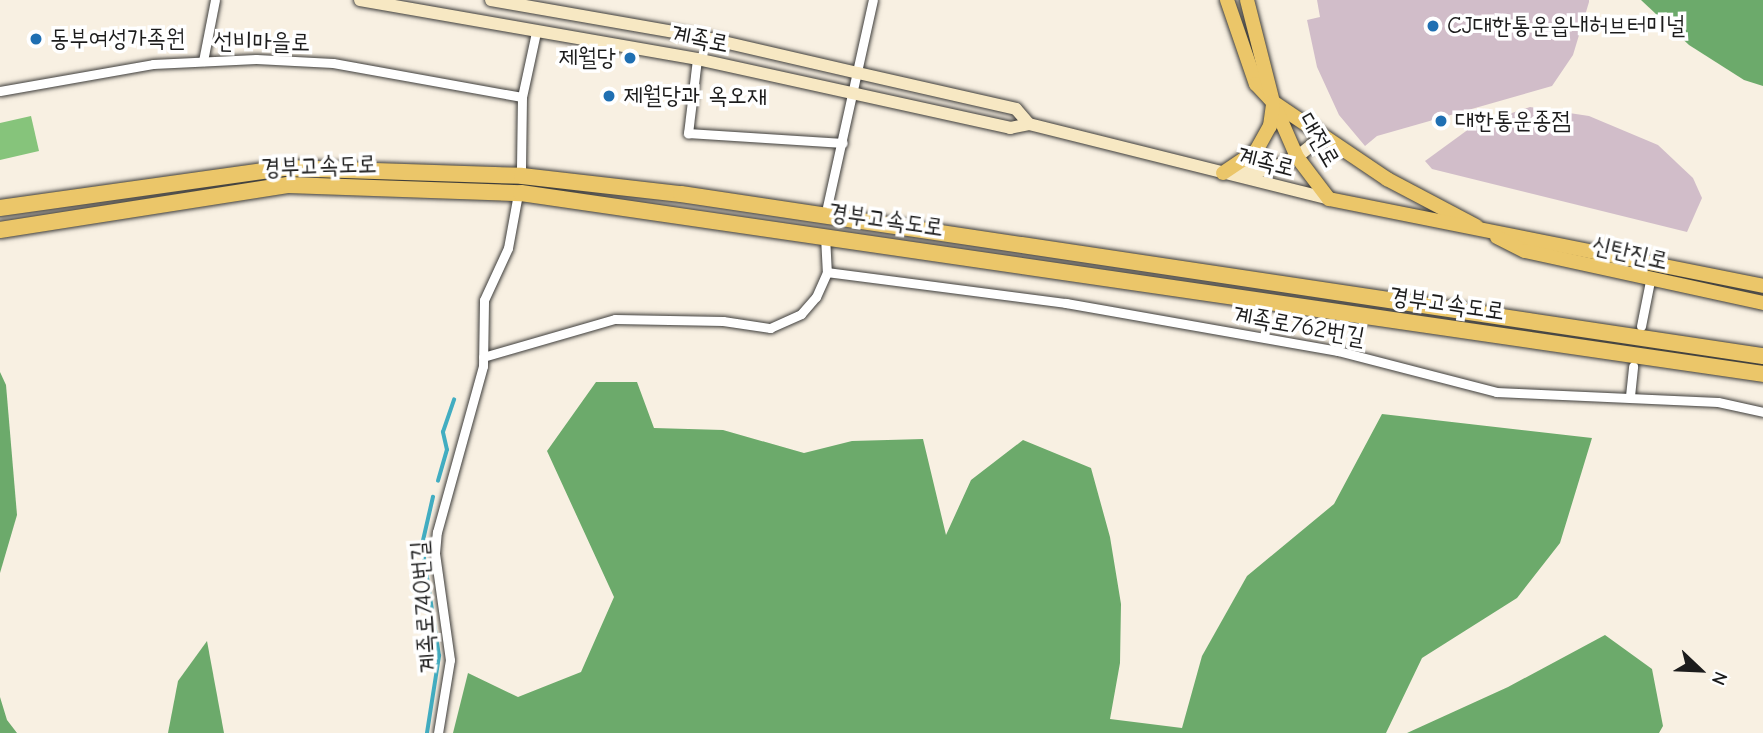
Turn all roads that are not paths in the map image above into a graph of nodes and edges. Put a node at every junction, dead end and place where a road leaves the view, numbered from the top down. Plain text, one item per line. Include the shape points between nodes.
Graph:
1 (215, 0) edge
2 (360, 0) edge
3 (491, 0) edge
4 (873, 0) edge
5 (1227, 0) edge
6 (1247, 0) edge
7 (536, 32) junction
8 (697, 59) junction
9 (203, 61) junction
10 (858, 73) junction
11 (0, 91) edge
12 (854, 94) junction
13 (522, 97) junction
14 (1273, 102) junction
15 (1030, 124) junction
16 (1323, 136) junction
17 (843, 144) junction
18 (1297, 158) junction
19 (521, 168) dead end
20 (1223, 173) junction
21 (517, 199) dead end
22 (1329, 200) junction
23 (827, 207) dead end
24 (0, 208) edge
25 (0, 230) edge
26 (1491, 234) junction
27 (825, 236) dead end
28 (827, 272) junction
29 (1650, 281) junction
30 (1763, 286) edge
31 (1763, 303) edge
32 (1641, 326) dead end
33 (1763, 356) edge
34 (483, 357) junction
35 (1633, 366) dead end
36 (1763, 374) edge
37 (1630, 396) junction
38 (1763, 412) edge
39 (438, 733) edge

1 - 9 street
2 - 7 main road, 계족로
3 - 10 main road, 계족로 via 702,37
4 - 10 street
5 - 14 main road, 대전로 via 1251,73
6 - 14 main road, 대전로
7 - 8 main road, 계족로
7 - 13 street
8 - 12 main road, 계족로
8 - 17 street via 688,134
9 - 11 street, 선비마을로 via 153,64
9 - 13 street, 선비마을로 via 333,63
10 - 12 street
10 - 15 main road, 계족로 via 1016,109
12 - 15 main road, 계족로 via 1010,128
12 - 17 street
13 - 19 street
14 - 16 main road
14 - 18 main road, 대전로
14 - 20 main road via 1270,126 1256,151
15 - 20 main road, 계족로
16 - 18 main road
16 - 26 main road via 1387,179
17 - 23 street
18 - 20 main road via 1267,170
18 - 22 main road, 대전로
20 - 22 main road, 계족로
21 - 34 street, 계족로740번길 via 508,248 484,300
22 - 26 main road, 신탄진로
24 - 33 highway, 경부고속도로 via 285,168 522,176 681,194
25 - 36 highway, 경부고속도로 via 288,185 521,193
26 - 29 main road, 신탄진로 via 1525,251
26 - 30 main road, 신탄진로 via 1526,236
27 - 28 street
28 - 34 street via 816,298 800,314 769,328 615,319
28 - 37 street, 계족로762번길 via 1066,303 1338,351 1496,392
29 - 31 main road, 신탄진로
29 - 32 street
34 - 39 street, 계족로740번길 via 437,532 435,553 450,660
35 - 37 street
37 - 38 street, 계족로762번길 via 1736,403

